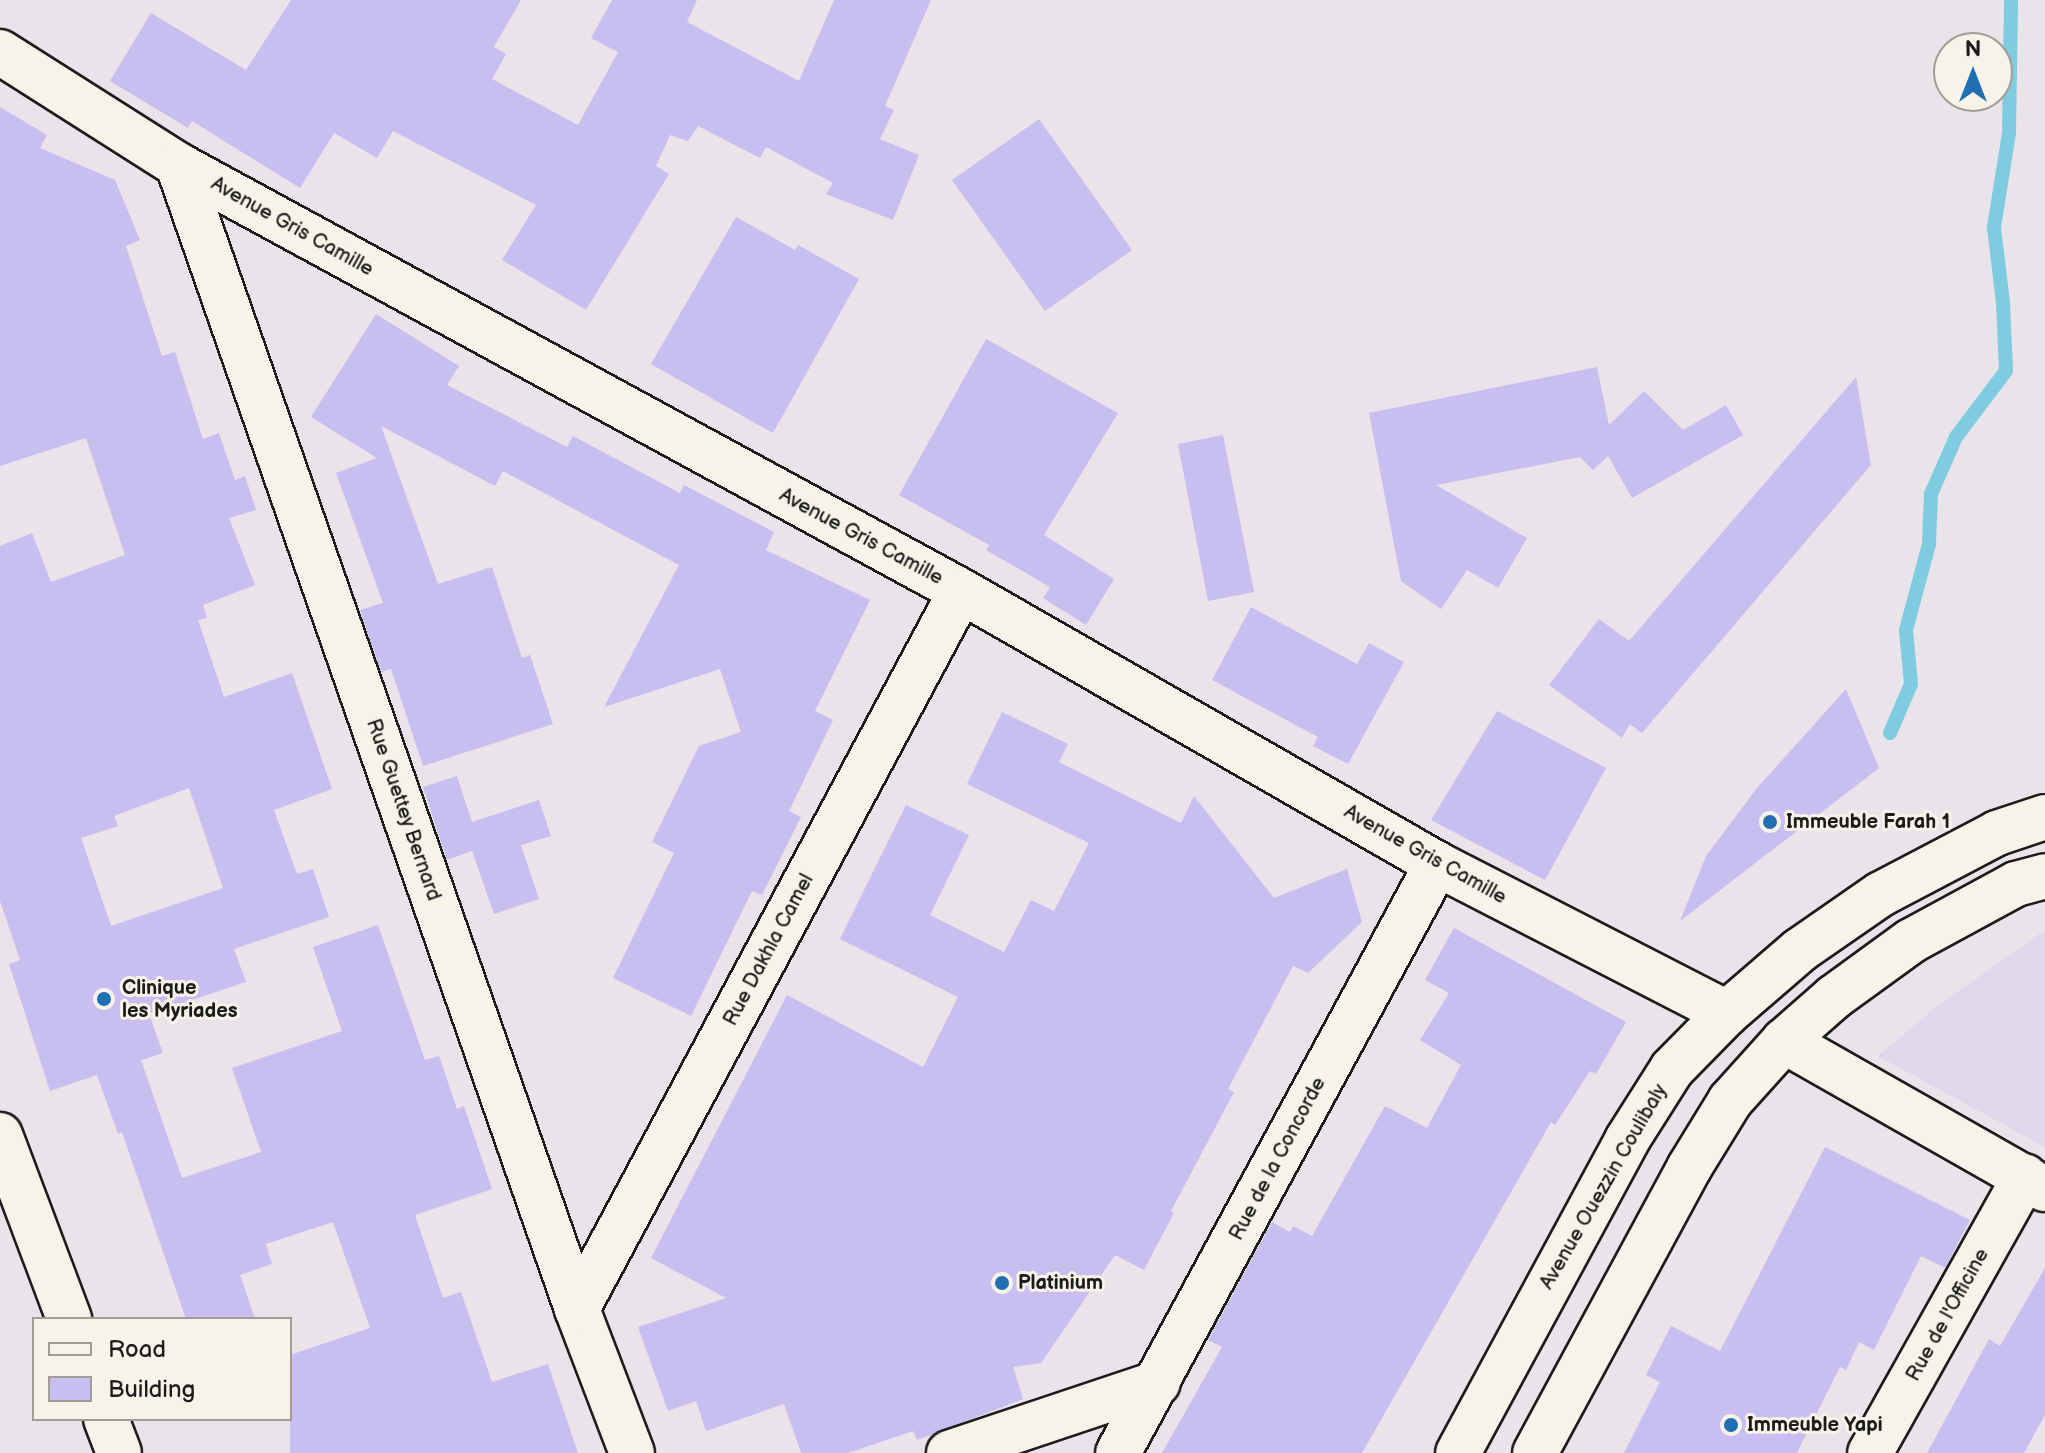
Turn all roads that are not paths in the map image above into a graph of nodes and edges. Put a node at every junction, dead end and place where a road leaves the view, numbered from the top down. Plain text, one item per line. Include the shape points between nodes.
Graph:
1 (0, 52) edge
2 (178, 165) junction
3 (961, 591) junction
4 (2045, 817) edge
5 (1437, 864) junction
6 (2045, 876) edge
7 (1727, 1013) junction
8 (1784, 1041) junction
9 (0, 1135) edge
10 (2035, 1183) edge
11 (577, 1309) junction
12 (68, 1317) edge
13 (1158, 1383) junction
14 (107, 1421) edge
15 (119, 1453) edge
16 (632, 1453) edge
17 (949, 1453) edge
18 (1118, 1453) edge
19 (1458, 1453) edge
20 (1535, 1453) edge
21 (1870, 1453) edge

1 - 2 street, Avenue Gris Camille
2 - 3 street, Avenue Gris Camille
2 - 11 street, Rue Guettey Bernard
3 - 5 street, Avenue Gris Camille
3 - 11 street, Rue Dakhla Camel
4 - 7 street, Avenue Ouezzin Coulibaly via 1997,833 1881,894 1800,950
5 - 7 street, Avenue Gris Camille
5 - 13 street, Rue de la Concorde
6 - 8 street via 2016,884 1911,941
7 - 19 street, Avenue Ouezzin Coulibaly via 1672,1069 1627,1140
8 - 10 street
8 - 20 street via 1730,1101 1689,1168
9 - 12 street
10 - 21 street, Rue de l'Officine
11 - 16 street, Rue Guettey Bernard
13 - 17 street
13 - 18 street, Rue de la Concorde
14 - 15 street

